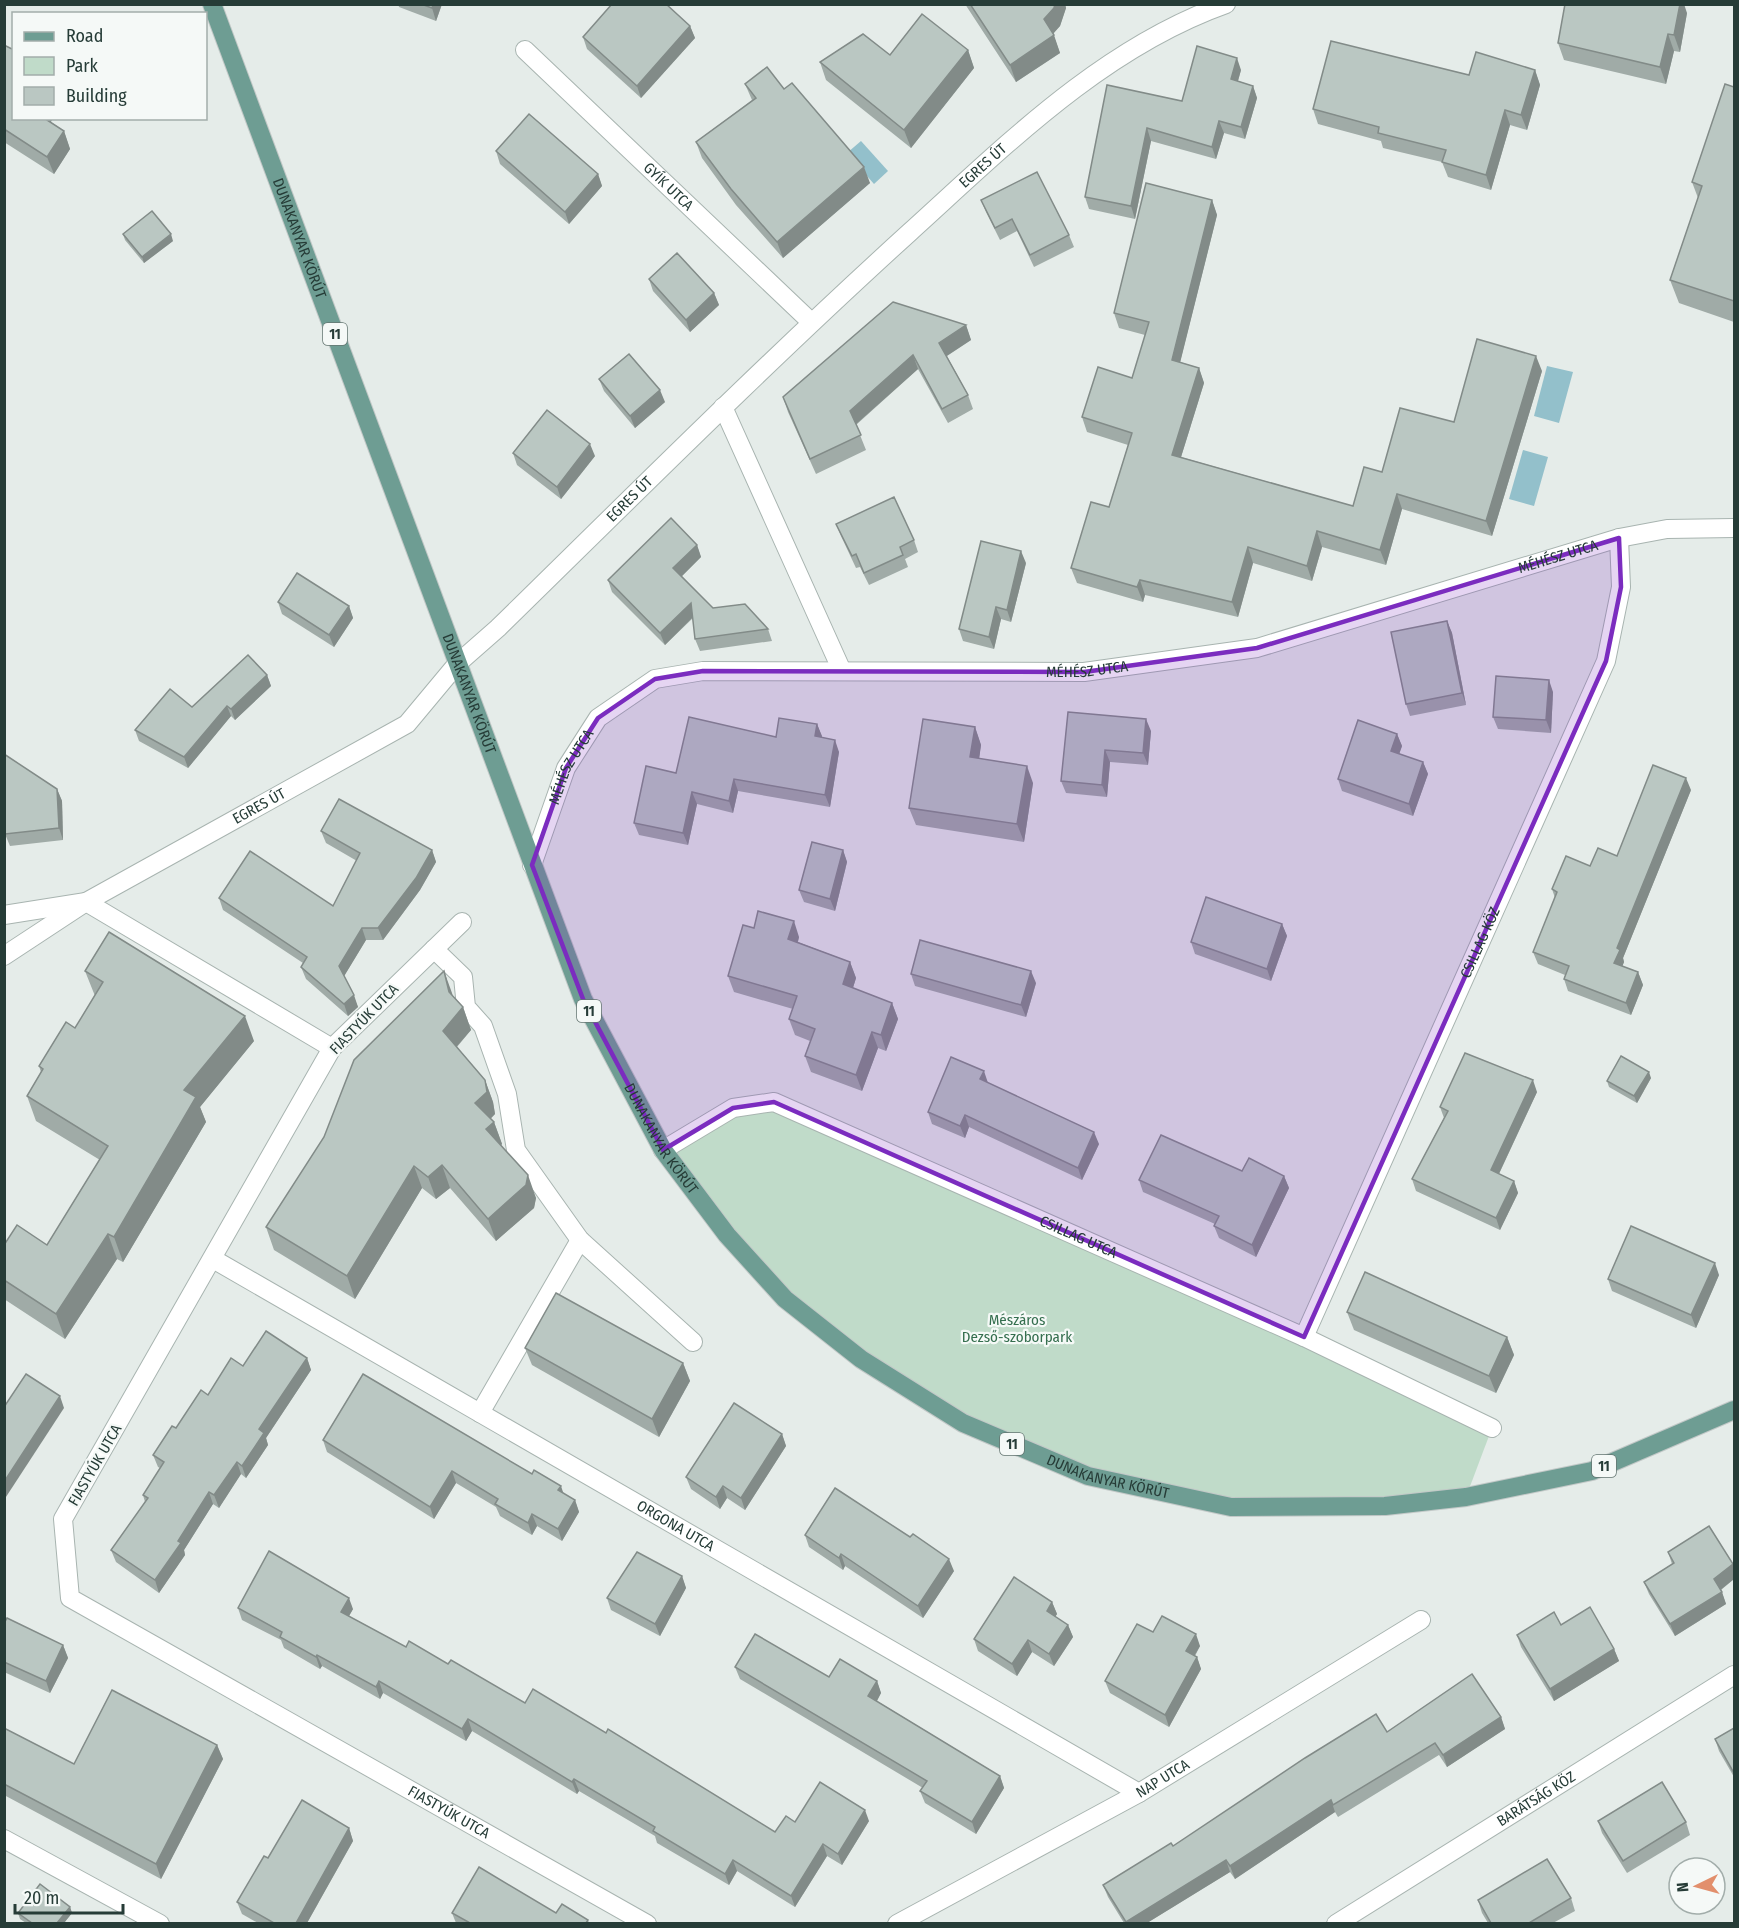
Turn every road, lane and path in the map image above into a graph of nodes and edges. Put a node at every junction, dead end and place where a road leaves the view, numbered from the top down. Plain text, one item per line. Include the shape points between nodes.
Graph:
1 (212, 4) edge
2 (1226, 4) edge
3 (525, 50) dead end
4 (811, 322) junction
5 (723, 407) junction
6 (1734, 528) edge
7 (1619, 538) junction
8 (457, 664) junction
9 (842, 671) junction
10 (532, 865) junction
11 (86, 903) junction
12 (4, 915) edge
13 (462, 922) dead end
14 (434, 949) junction
15 (4, 956) edge
16 (332, 1048) junction
17 (663, 1150) junction
18 (580, 1240) junction
19 (213, 1259) junction
20 (1304, 1337) junction
21 (693, 1342) dead end
22 (1734, 1410) edge
23 (480, 1413) junction
24 (1492, 1428) dead end
25 (1420, 1620) dead end
26 (1734, 1675) edge
27 (1139, 1793) junction
28 (4, 1839) edge
29 (160, 1923) edge
30 (647, 1923) edge
31 (897, 1923) edge
32 (1336, 1923) edge

1 - 8 main road, DUNAKANYAR KÖRÚT / 11
2 - 4 street, EGRES ÚT via 1152,39 1036,118
3 - 4 street, GYÍK UTCA
4 - 5 street, EGRES ÚT
5 - 8 street, EGRES ÚT
5 - 9 street
6 - 7 street, MÉHÉSZ UTCA via 1667,530
7 - 9 street, MÉHÉSZ UTCA via 1257,648 1084,672
7 - 20 street, CSILLAG KÖZ via 1621,587 1606,661
8 - 10 main road, DUNAKANYAR KÖRÚT / 11
8 - 11 street, EGRES ÚT via 407,724
9 - 10 street, MÉHÉSZ UTCA via 703,671 655,679 598,718 566,768
10 - 17 main road, DUNAKANYAR KÖRÚT / 11 via 583,999
11 - 12 street
11 - 15 street, EGRES ÚT
11 - 16 street
13 - 14 street, FIASTYÚK UTCA
14 - 16 street, FIASTYÚK UTCA
14 - 18 street via 463,977 466,1007 483,1026 507,1094 516,1150
16 - 19 street, FIASTYÚK UTCA
17 - 20 street, CSILLAG UTCA via 732,1108 774,1102
17 - 22 main road, DUNAKANYAR KÖRÚT / 11 via 727,1235 785,1299 861,1359 963,1423 1088,1476 1231,1507 1385,1506 1466,1497 1592,1471
18 - 21 street
18 - 23 street
19 - 23 street, ORGONA UTCA
19 - 30 street, FIASTYÚK UTCA via 63,1520 70,1598
20 - 24 street, CSILLAG UTCA
23 - 27 street, ORGONA UTCA
25 - 27 street, NAP UTCA
26 - 32 street, BARÁTSÁG KÖZ
27 - 31 street, NAP UTCA
28 - 29 street

